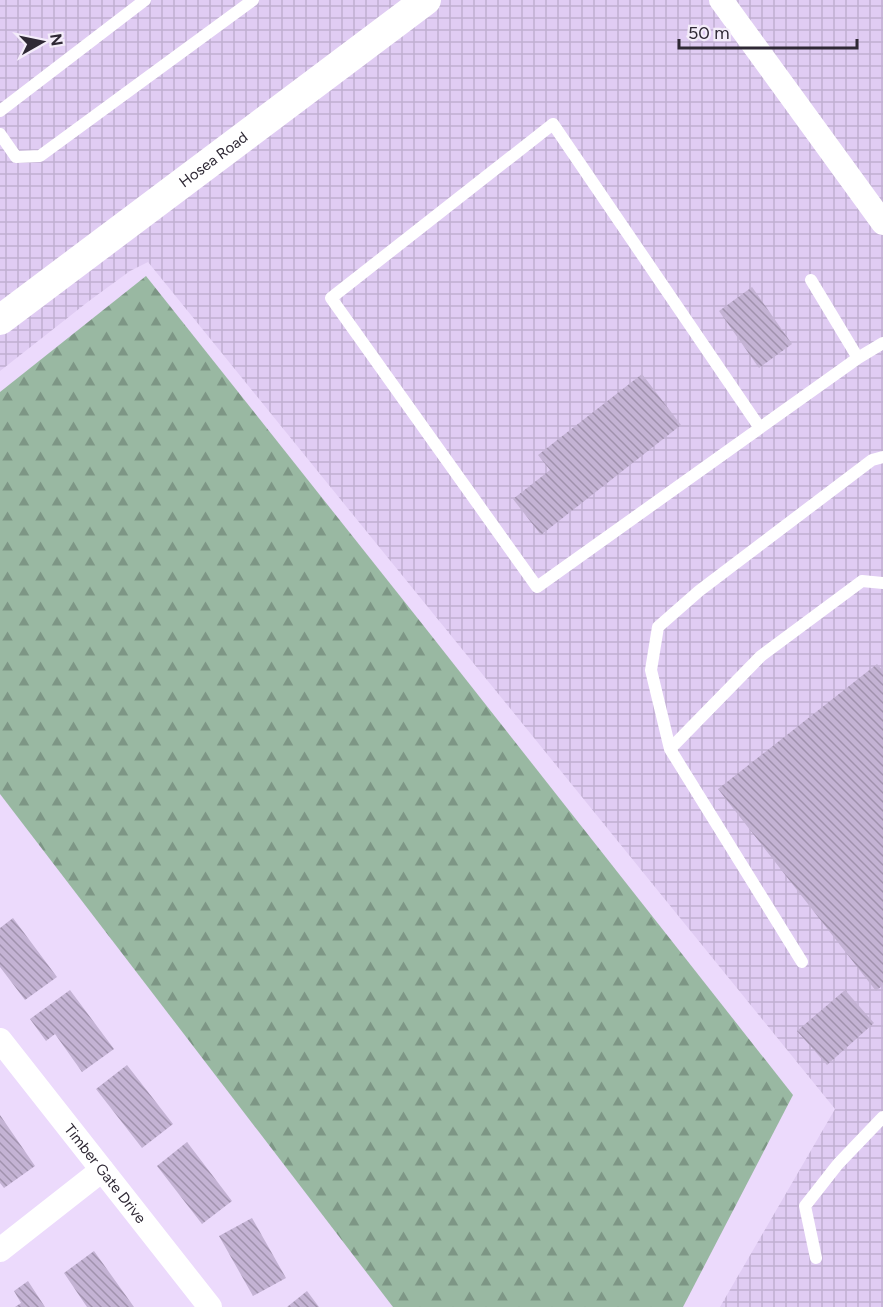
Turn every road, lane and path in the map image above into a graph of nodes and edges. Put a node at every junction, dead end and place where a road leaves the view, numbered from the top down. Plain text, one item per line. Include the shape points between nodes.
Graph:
1 (145, 0) edge
2 (254, 0) edge
3 (426, 0) edge
4 (721, 0) edge
5 (0, 111) edge
6 (0, 134) edge
7 (883, 223) edge
8 (811, 280) dead end
9 (0, 320) edge
10 (883, 343) edge
11 (858, 358) junction
12 (760, 428) junction
13 (883, 457) edge
14 (883, 583) edge
15 (669, 748) junction
16 (802, 963) dead end
17 (0, 1040) edge
18 (883, 1117) edge
19 (102, 1170) junction
20 (0, 1250) edge
21 (816, 1258) dead end
22 (210, 1307) edge

1 - 5 lane
2 - 6 lane via 40,156 16,157
3 - 9 street, Hosea Road
4 - 7 street
8 - 11 lane
10 - 11 lane
11 - 12 lane
12 - 12 lane via 537,587 331,298 553,124
13 - 15 lane via 872,460 699,591 658,627 651,669
14 - 15 lane via 862,580 761,656
15 - 16 lane
17 - 19 street, Timber Gate Drive
18 - 21 lane via 805,1206
19 - 20 street
19 - 22 street, Timber Gate Drive

